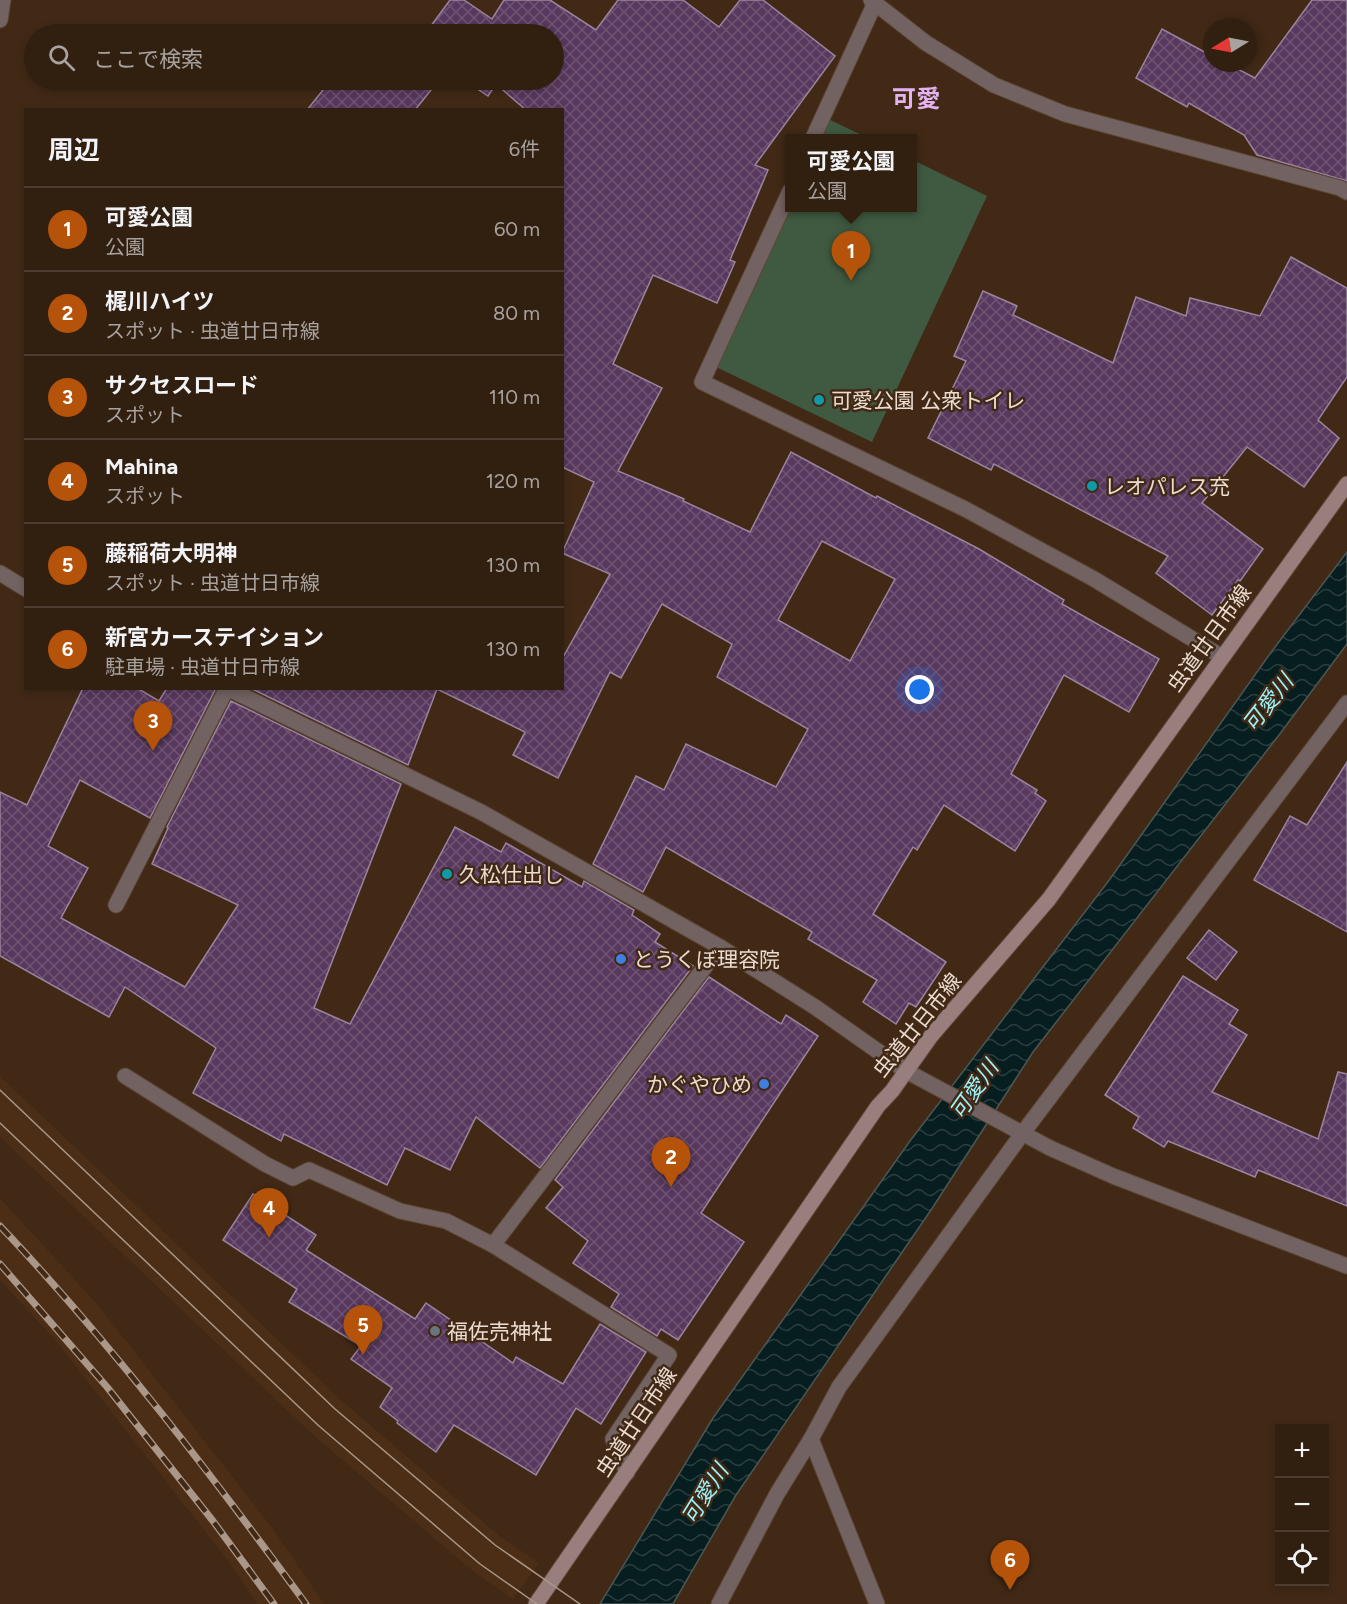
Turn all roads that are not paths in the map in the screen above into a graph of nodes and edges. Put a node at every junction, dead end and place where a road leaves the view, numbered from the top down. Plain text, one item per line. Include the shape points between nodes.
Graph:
1 (3, 0) edge
2 (873, 2) edge
3 (0, 20) edge
4 (815, 134) edge
5 (1347, 192) edge
6 (785, 200) edge
7 (1347, 484) edge
8 (0, 573) edge
9 (24, 588) edge
10 (1222, 657) junction
11 (226, 690) edge
12 (231, 690) edge
13 (1347, 703) edge
14 (116, 905) dead end
15 (720, 947) junction
16 (906, 1071) junction
17 (125, 1076) dead end
18 (1022, 1134) junction
19 (493, 1245) junction
20 (1347, 1266) edge
21 (811, 1439) junction
22 (627, 1473) junction
23 (536, 1604) edge
24 (719, 1604) edge
25 (877, 1604) edge

1 - 3 street
2 - 4 street
2 - 5 street via 926,44 994,86 1029,101
6 - 10 street via 702,382 965,509 1094,579
7 - 10 main road, 虫道廿日市線
8 - 9 street
10 - 16 main road, 虫道廿日市線 via 1049,899
11 - 14 street
12 - 15 street via 481,812
13 - 18 street
15 - 16 street
15 - 19 street
16 - 18 street
16 - 22 main road, 虫道廿日市線 via 878,1106
17 - 19 street via 293,1178 309,1170 400,1211 446,1221
18 - 20 street via 1113,1176
18 - 21 street via 839,1387
19 - 22 street via 669,1355 613,1438
21 - 24 street
21 - 25 street
22 - 23 main road, 虫道廿日市線

